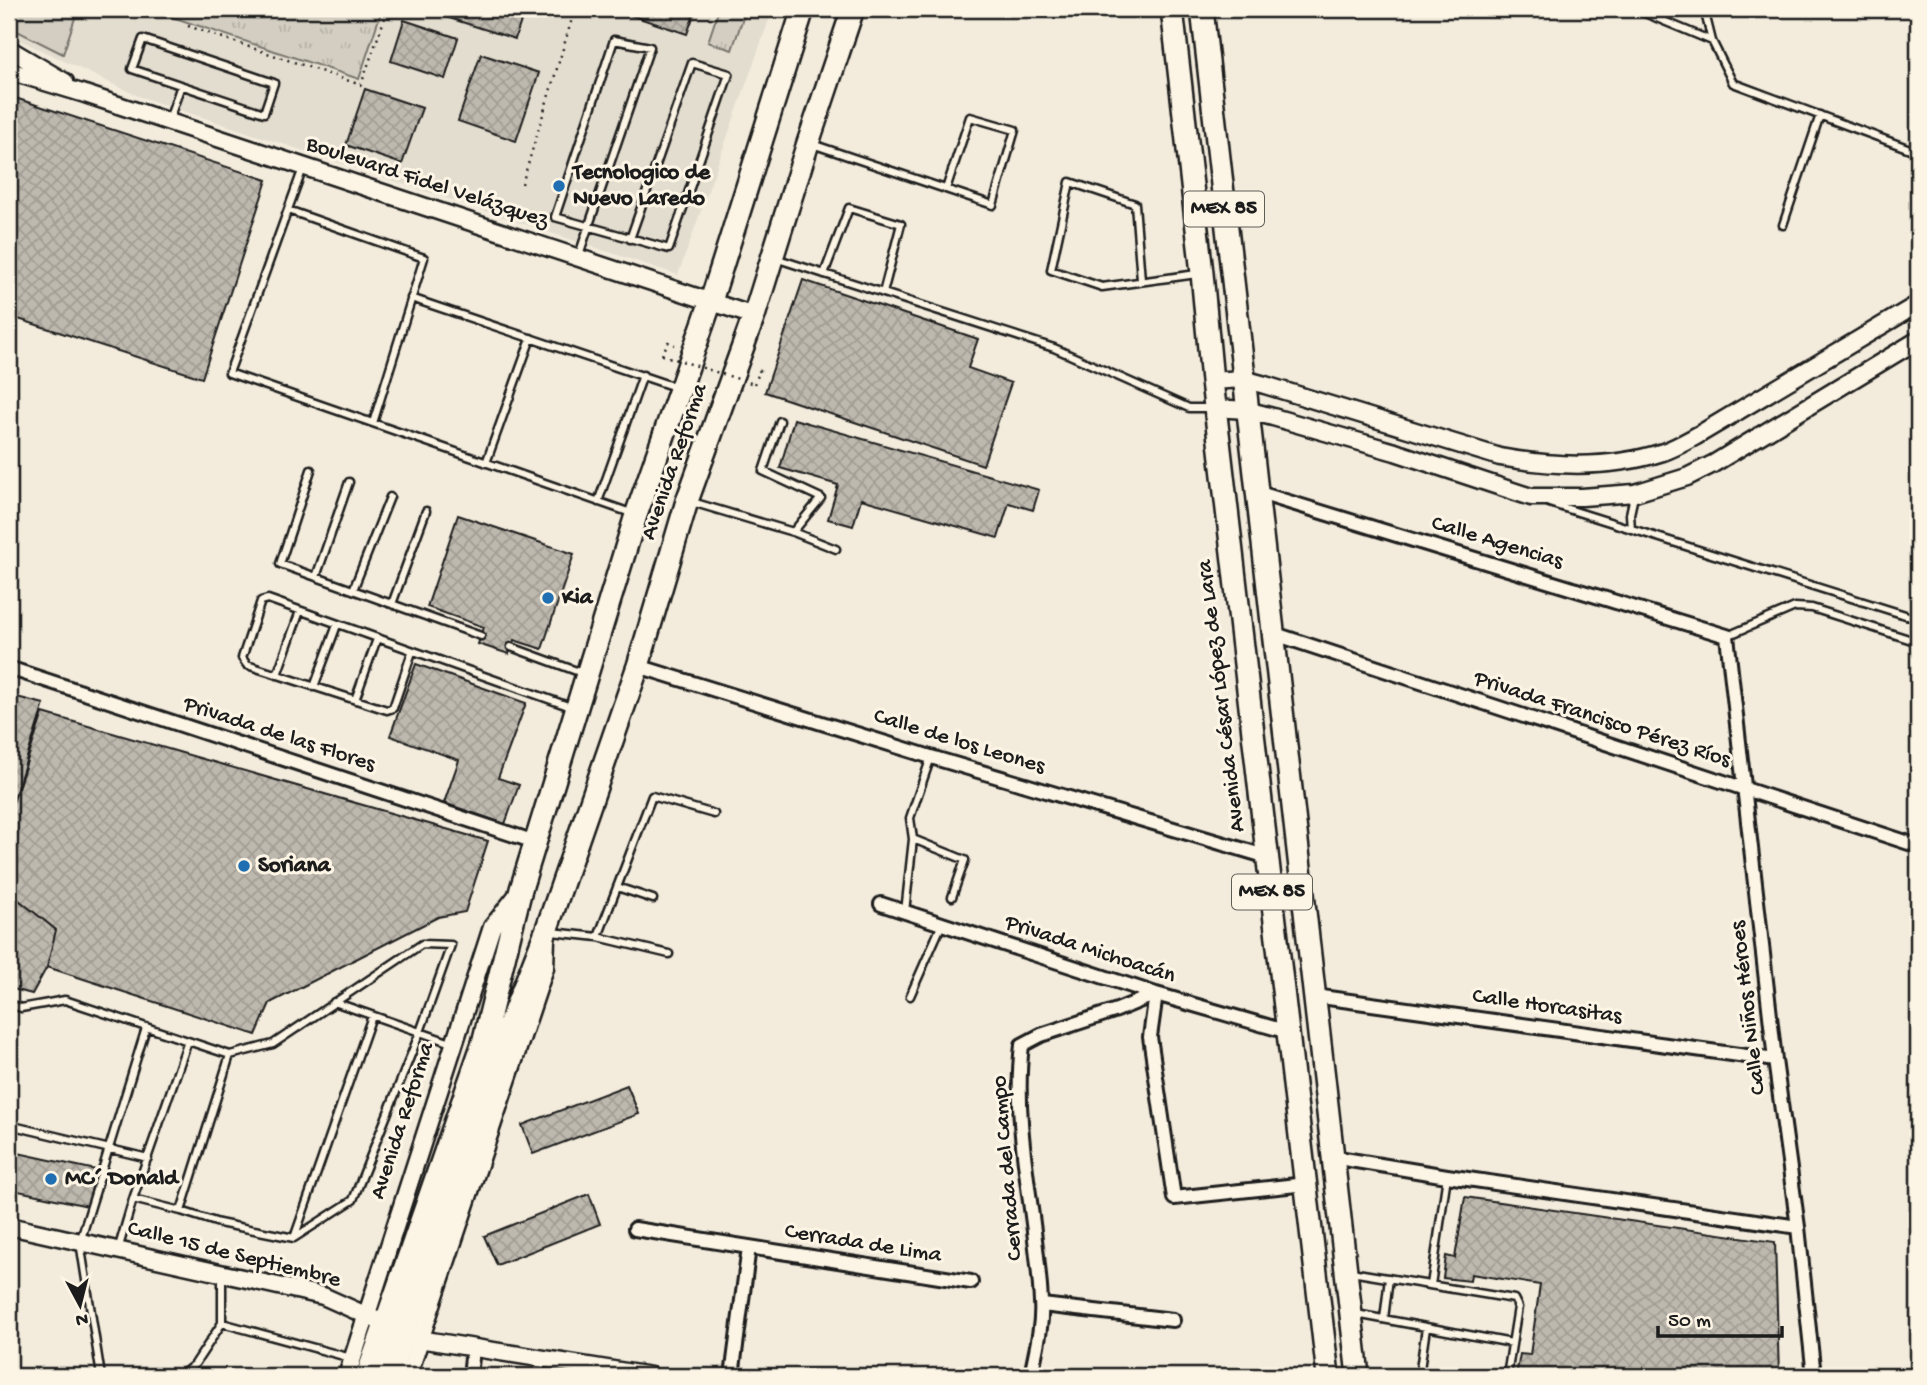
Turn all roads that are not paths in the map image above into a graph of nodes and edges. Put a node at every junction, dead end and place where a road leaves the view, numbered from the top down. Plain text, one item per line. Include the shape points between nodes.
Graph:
1 (803, 9) edge
2 (853, 9) edge
3 (1172, 9) edge
4 (1202, 9) edge
5 (1635, 9) edge
6 (1704, 9) edge
7 (1712, 41) junction
8 (9, 49) edge
9 (9, 71) edge
10 (181, 85) junction
11 (85, 94) junction
12 (1820, 115) junction
13 (169, 121) junction
14 (808, 143) junction
15 (1918, 152) edge
16 (304, 166) junction
17 (946, 189) junction
18 (288, 210) junction
19 (1783, 225) dead end
20 (588, 228) junction
21 (630, 239) junction
22 (578, 257) junction
23 (772, 257) junction
24 (1202, 273) junction
25 (824, 274) junction
26 (1141, 280) junction
27 (883, 293) junction
28 (411, 298) junction
29 (711, 301) junction
30 (1918, 304) edge
31 (754, 316) junction
32 (531, 338) junction
33 (1918, 340) edge
34 (643, 375) junction
35 (1243, 379) junction
36 (1212, 381) junction
37 (680, 388) junction
38 (1215, 408) junction
39 (1246, 410) junction
40 (780, 421) dead end
41 (373, 423) junction
42 (1404, 428) junction
43 (1395, 452) junction
44 (486, 463) junction
45 (311, 470) dead end
46 (349, 482) dead end
47 (1256, 492) junction
48 (1635, 493) junction
49 (390, 496) dead end
50 (1531, 497) junction
51 (687, 500) junction
52 (598, 502) junction
53 (426, 511) dead end
54 (636, 515) junction
55 (1631, 529) junction
56 (793, 532) junction
57 (836, 550) dead end
58 (316, 577) junction
59 (354, 590) junction
60 (391, 604) junction
61 (300, 611) junction
62 (1918, 619) edge
63 (337, 625) junction
64 (1272, 633) junction
65 (481, 636) dead end
66 (1727, 636) junction
67 (376, 639) junction
68 (1918, 642) edge
69 (511, 647) dead end
70 (412, 652) junction
71 (638, 666) junction
72 (9, 668) edge
73 (277, 675) junction
74 (587, 675) junction
75 (314, 687) junction
76 (355, 700) junction
77 (577, 709) junction
78 (931, 757) junction
79 (1745, 790) junction
80 (714, 814) dead end
81 (913, 839) junction
82 (536, 842) junction
83 (1918, 846) edge
84 (1268, 856) junction
85 (617, 887) junction
86 (521, 889) junction
87 (952, 897) dead end
88 (653, 899) dead end
89 (881, 904) dead end
90 (905, 912) junction
91 (942, 924) junction
92 (546, 931) junction
93 (598, 937) junction
94 (669, 954) dead end
95 (1156, 994) junction
96 (910, 996) dead end
97 (1314, 996) junction
98 (334, 1002) junction
99 (9, 1004) edge
100 (372, 1016) junction
101 (146, 1028) junction
102 (420, 1032) junction
103 (1288, 1032) junction
104 (188, 1041) junction
105 (456, 1045) junction
106 (230, 1055) junction
107 (1775, 1060) junction
108 (9, 1125) edge
109 (109, 1148) junction
110 (1332, 1157) junction
111 (148, 1158) junction
112 (1447, 1177) junction
113 (1306, 1184) junction
114 (134, 1199) junction
115 (181, 1211) junction
116 (9, 1226) edge
117 (1798, 1227) junction
118 (635, 1229) dead end
119 (294, 1238) junction
120 (80, 1242) junction
121 (748, 1247) junction
122 (118, 1250) junction
123 (1346, 1272) junction
124 (222, 1273) junction
125 (1389, 1278) junction
126 (971, 1282) dead end
127 (1431, 1285) junction
128 (1042, 1305) junction
129 (1350, 1313) junction
130 (1384, 1319) junction
131 (1173, 1320) dead end
132 (222, 1323) junction
133 (395, 1327) junction
134 (1426, 1328) junction
135 (1513, 1343) junction
136 (473, 1348) junction
137 (353, 1358) junction
138 (101, 1376) edge
139 (180, 1376) edge
140 (347, 1376) edge
141 (368, 1376) edge
142 (389, 1376) edge
143 (408, 1376) edge
144 (470, 1376) edge
145 (650, 1376) edge
146 (733, 1376) edge
147 (1031, 1376) edge
148 (1328, 1376) edge
149 (1358, 1376) edge
150 (1419, 1376) edge
151 (1507, 1376) edge
152 (1814, 1376) edge

1 - 29 main road, Avenida Reforma
2 - 14 main road, Avenida Reforma
3 - 24 main road, Avenida César López de Lara / MEX 85
4 - 35 main road, MEX 85
5 - 7 lane
6 - 7 lane
7 - 12 lane via 1733,83
8 - 11 street, Boulevard Fidel Velázquez
9 - 11 street, Boulevard Fidel Velázquez
10 - 10 lane via 132,69 143,38 274,83 264,113
10 - 13 lane
11 - 13 street, Boulevard Fidel Velázquez
12 - 15 lane
12 - 19 lane
13 - 16 street, Boulevard Fidel Velázquez
14 - 17 lane
14 - 23 main road, Avenida Reforma
16 - 18 lane
16 - 22 street, Boulevard Fidel Velázquez
17 - 17 lane via 970,117 1015,130 993,205
18 - 28 lane via 424,258
18 - 41 lane via 229,373
20 - 20 lane via 555,217 614,40 650,47
20 - 21 lane
20 - 22 lane
21 - 21 lane via 669,249 729,74 692,63
22 - 29 street, Boulevard Fidel Velázquez
23 - 25 lane
23 - 31 main road, Avenida Reforma
24 - 26 lane
24 - 36 main road, Avenida César López de Lara / MEX 85
25 - 27 lane
25 - 27 lane via 849,208 901,224
26 - 26 lane via 1102,287 1051,270 1070,182 1135,204
27 - 38 lane via 1054,348 1189,408
28 - 32 lane
28 - 41 lane
29 - 31 street, Boulevard Fidel Velázquez
29 - 37 main road, Avenida Reforma
30 - 42 street via 1698,435 1667,451 1634,460 1540,464
31 - 51 main road, Avenida Reforma
32 - 34 lane
32 - 44 lane
33 - 48 street via 1713,464
34 - 37 lane
34 - 52 lane
35 - 36 street
35 - 39 main road, MEX 85
35 - 42 street
36 - 38 main road, Avenida César López de Lara / MEX 85
37 - 54 main road, Avenida Reforma
38 - 39 street
38 - 84 main road, Avenida César López de Lara / MEX 85
39 - 43 street
39 - 47 main road, MEX 85
40 - 56 lane via 763,471 821,498
41 - 44 lane
42 - 43 street
43 - 50 street
44 - 52 lane
45 - 58 lane via 280,564
46 - 58 lane
47 - 64 main road, MEX 85
47 - 66 street, Calle Agencias
48 - 50 street
48 - 55 lane
49 - 59 lane
50 - 55 lane
51 - 56 lane
51 - 71 main road, Avenida Reforma
52 - 54 lane
53 - 60 lane
54 - 74 main road, Avenida Reforma
55 - 62 lane
56 - 57 lane
58 - 59 lane
59 - 60 lane
60 - 65 lane
61 - 63 lane
61 - 73 lane
61 - 73 lane via 261,601 242,658 247,665
63 - 67 lane
63 - 75 lane
64 - 79 street, Privada Francisco Pérez Ríos
64 - 97 main road, MEX 85
66 - 68 lane via 1795,607
66 - 79 street, Calle Niños Héroes
67 - 70 lane
67 - 76 lane
69 - 74 lane
70 - 76 lane via 393,708
70 - 77 lane
71 - 78 street, Calle de los Leones
71 - 92 main road, Avenida Reforma
72 - 82 street, Privada de las Flores
73 - 75 lane
74 - 77 main road, Avenida Reforma
75 - 76 lane
77 - 82 main road, Avenida Reforma
78 - 81 lane via 910,818
78 - 84 street, Calle de los Leones
79 - 83 street, Privada Francisco Pérez Ríos
79 - 107 street, Calle Niños Héroes
80 - 85 lane via 652,796
81 - 87 lane via 965,860
81 - 90 lane
82 - 86 main road, Avenida Reforma
84 - 103 main road, Avenida César López de Lara / MEX 85
85 - 88 lane
85 - 93 lane
86 - 105 street, Avenida Reforma via 492,927
86 - 133 main road, Avenida Reforma via 483,1043
89 - 90 street, Privada Michoacán
90 - 91 street, Privada Michoacán
91 - 95 street, Privada Michoacán
91 - 96 lane
92 - 93 lane
92 - 133 main road, Avenida Reforma
93 - 94 lane
95 - 103 street, Privada Michoacán
95 - 113 street via 1150,1037 1174,1198
95 - 128 street, Cerrada del Campo via 1023,1045 1021,1110
97 - 107 street, Calle Horcasitas
97 - 110 main road, MEX 85
98 - 100 lane
98 - 102 lane via 422,944 451,945
98 - 106 lane via 274,1044
99 - 101 lane via 21,1008 65,1000
100 - 102 lane
100 - 119 lane
101 - 104 lane
101 - 109 lane
102 - 105 lane
102 - 119 lane via 353,1200
103 - 113 main road, Avenida César López de Lara / MEX 85
104 - 106 lane
104 - 111 lane
105 - 133 street, Avenida Reforma
106 - 115 lane
107 - 117 street, Calle Niños Héroes
108 - 109 lane
109 - 111 lane
109 - 120 lane
110 - 112 street
110 - 123 main road, MEX 85
111 - 114 lane
112 - 117 street
112 - 127 lane
113 - 148 main road, Avenida César López de Lara / MEX 85
114 - 115 lane
114 - 122 lane
115 - 119 lane
116 - 120 street, Calle 15 de Septiembre
117 - 152 street, Calle Niños Héroes
118 - 121 street, Cerrada de Lima
120 - 122 street, Calle 15 de Septiembre
120 - 138 lane
121 - 126 street, Cerrada de Lima
121 - 146 street
122 - 124 street, Calle 15 de Septiembre
123 - 125 lane
123 - 129 main road, MEX 85
124 - 132 lane
124 - 133 street, Calle 15 de Septiembre via 323,1296
125 - 127 lane
125 - 130 lane
127 - 135 lane via 1514,1299 1518,1307
128 - 131 street
128 - 147 street, Cerrada del Campo
129 - 130 lane
129 - 149 main road, MEX 85
130 - 134 lane
132 - 137 lane
132 - 139 lane via 195,1364
133 - 136 street, Calle 15 de Septiembre
133 - 137 street, Avenida Reforma
133 - 141 main road, Avenida Reforma
133 - 142 main road, Avenida Reforma
133 - 143 street, Avenida Reforma
134 - 135 lane
134 - 150 lane
135 - 151 lane
136 - 144 street
136 - 145 street, Calle 15 de Septiembre
137 - 140 street, Avenida Reforma

